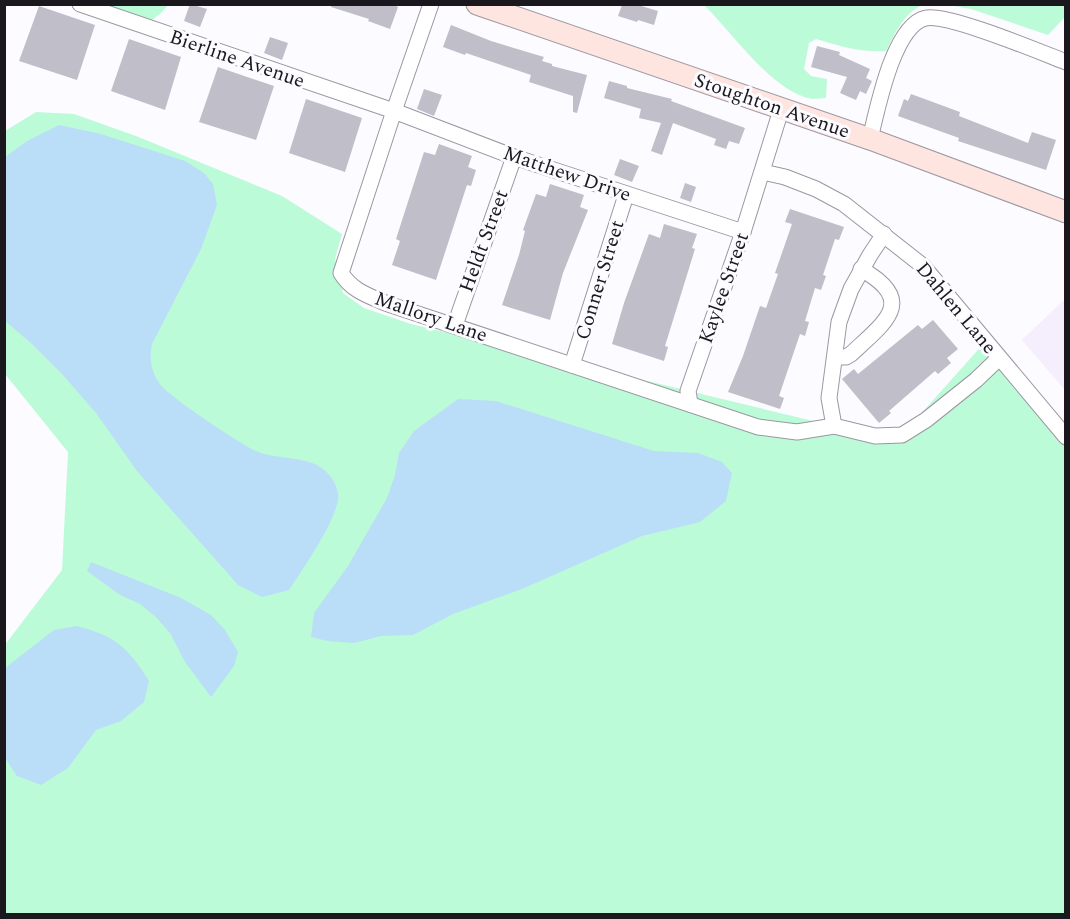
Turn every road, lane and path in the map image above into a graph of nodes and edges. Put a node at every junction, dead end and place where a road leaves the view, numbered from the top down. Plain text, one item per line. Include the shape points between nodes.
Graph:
1 (80, 4) edge
2 (431, 4) edge
3 (477, 4) edge
4 (1065, 62) edge
5 (781, 110) junction
6 (394, 111) junction
7 (870, 139) junction
8 (514, 157) junction
9 (763, 172) junction
10 (626, 195) junction
11 (1065, 212) edge
12 (743, 232) junction
13 (884, 234) junction
14 (861, 269) junction
15 (455, 325) junction
16 (835, 357) junction
17 (999, 358) junction
18 (572, 365) junction
19 (690, 404) junction
20 (834, 426) junction
21 (1065, 437) edge

1 - 6 street, Bierline Avenue
2 - 6 street
3 - 5 street, Stoughton Avenue
4 - 7 street via 948,19 925,18 911,26 898,48 885,78
5 - 7 street, Stoughton Avenue
5 - 9 street, Kaylee Street
6 - 8 street, Matthew Drive
6 - 15 street, Mallory Lane via 341,273 348,284 362,293
7 - 11 street, Stoughton Avenue
8 - 10 street, Matthew Drive
8 - 15 street, Heldt Street
9 - 12 street, Kaylee Street
9 - 13 street, Dahlen Lane via 816,189
10 - 12 street, Matthew Drive
10 - 18 street, Conner Street
12 - 19 street, Kaylee Street via 688,391
13 - 14 street
13 - 17 street, Dahlen Lane via 923,266
14 - 16 street via 839,322
14 - 16 street via 886,286 892,300 891,310 851,354
15 - 18 street, Mallory Lane
16 - 20 street via 829,398
17 - 20 street via 926,420 902,435 875,436
17 - 21 street, Dahlen Lane
18 - 19 street, Mallory Lane
19 - 20 street, Mallory Lane via 758,427 797,432

